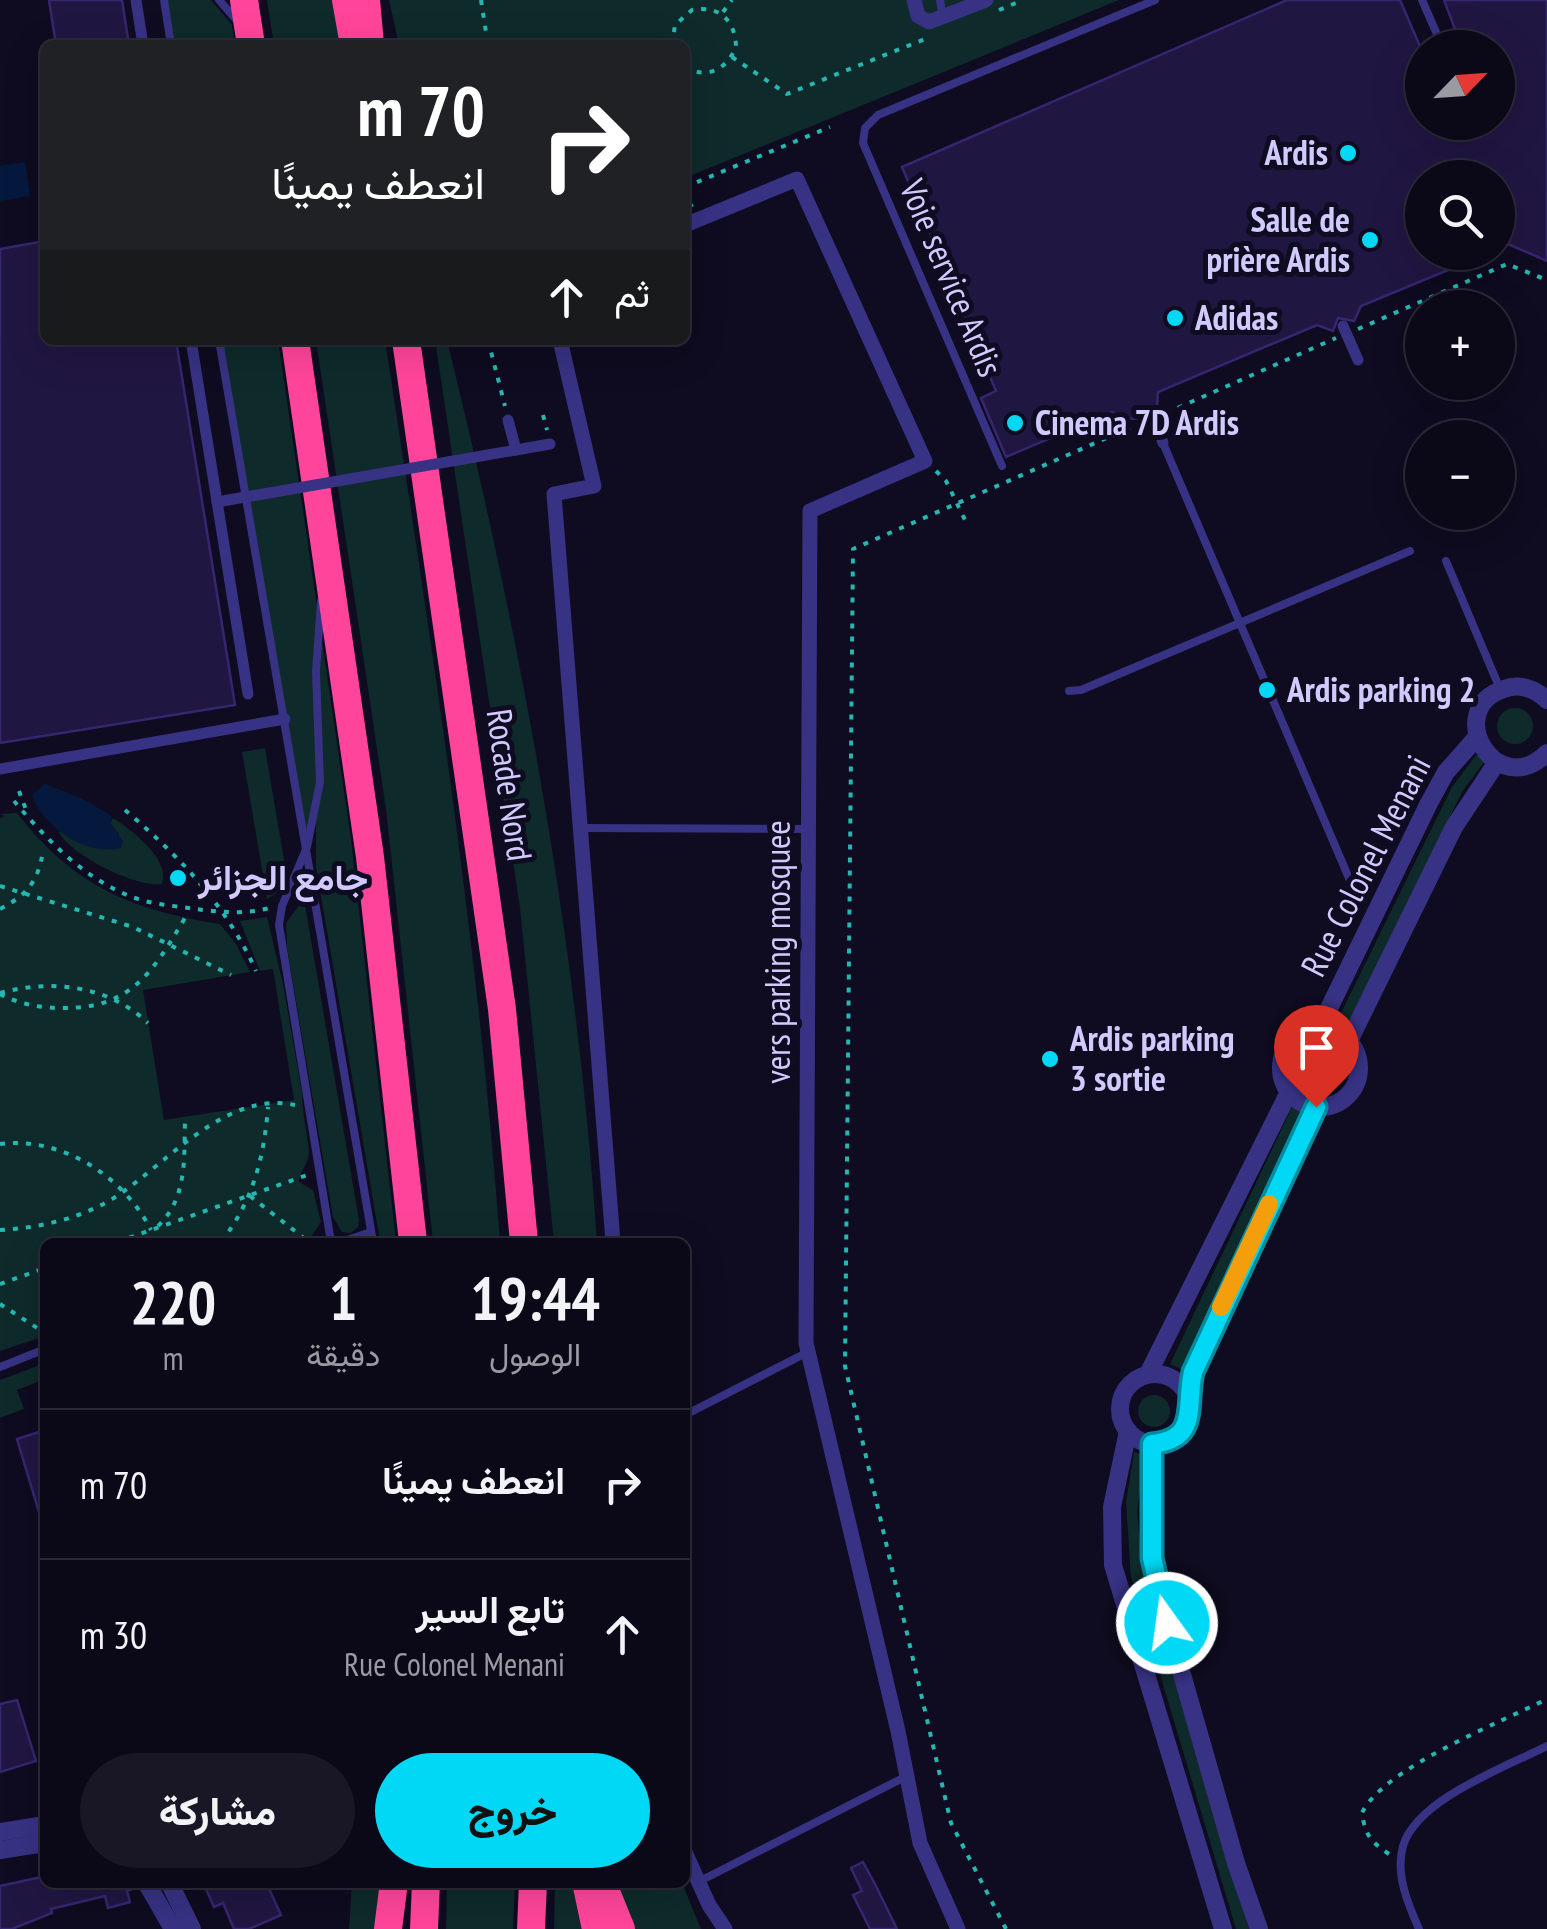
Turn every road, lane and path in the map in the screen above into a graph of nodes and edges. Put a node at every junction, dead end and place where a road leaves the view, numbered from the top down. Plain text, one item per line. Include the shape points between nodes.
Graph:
1 (136, 0) edge
2 (164, 0) edge
3 (219, 0) edge
4 (244, 0) edge
5 (346, 0) edge
6 (366, 0) edge
7 (480, 0) edge
8 (695, 0) edge
9 (732, 0) edge
10 (914, 0) edge
11 (940, 0) edge
12 (1023, 0) edge
13 (1155, 0) edge
14 (1422, 0) edge
15 (987, 7) edge
16 (696, 10) junction
17 (722, 14) junction
18 (943, 17) junction
19 (1435, 30) edge
20 (932, 36) dead end
21 (142, 40) edge
22 (170, 40) edge
23 (249, 40) edge
24 (250, 40) edge
25 (353, 40) edge
26 (370, 40) edge
27 (487, 40) edge
28 (673, 40) edge
29 (732, 57) junction
30 (690, 69) edge
31 (830, 127) dead end
32 (690, 185) edge
33 (690, 222) edge
34 (1547, 280) edge
35 (1345, 330) junction
36 (191, 345) edge
37 (220, 345) edge
38 (296, 345) edge
39 (407, 345) edge
40 (489, 345) edge
41 (561, 345) edge
42 (1358, 360) dead end
43 (1156, 417) junction
44 (508, 420) joint
45 (550, 444) dead end
46 (1163, 444) joint
47 (516, 450) junction
48 (925, 461) junction
49 (1002, 466) dead end
50 (217, 502) junction
51 (957, 504) junction
52 (968, 526) dead end
53 (324, 532) junction
54 (1410, 551) dead end
55 (1446, 562) dead end
56 (1240, 622) junction
57 (1500, 690) junction
58 (1069, 691) dead end
59 (248, 694) dead end
60 (1545, 695) edge
61 (284, 718) junction
62 (1477, 737) junction
63 (1547, 753) edge
64 (1497, 762) junction
65 (0, 769) edge
66 (19, 791) dead end
67 (14, 801) dead end
68 (125, 810) dead end
69 (30, 820) junction
70 (580, 828) junction
71 (808, 828) junction
72 (307, 847) junction
73 (43, 852) dead end
74 (0, 886) edge
75 (27, 892) junction
76 (1357, 896) dead end
77 (287, 898) junction
78 (275, 905) joint
79 (0, 909) edge
80 (224, 912) junction
81 (185, 918) dead end
82 (170, 943) junction
83 (256, 971) dead end
84 (231, 975) dead end
85 (0, 994) edge
86 (115, 1000) junction
87 (502, 1009) junction
88 (148, 1023) dead end
89 (1319, 1029) junction
90 (1349, 1041) junction
91 (1290, 1092) junction
92 (268, 1106) junction
93 (307, 1106) junction
94 (1316, 1107) junction
95 (185, 1117) dead end
96 (184, 1142) junction
97 (0, 1144) edge
98 (318, 1171) junction
99 (124, 1191) junction
100 (250, 1196) junction
101 (0, 1230) edge
102 (153, 1230) junction
103 (128, 1238) edge
104 (224, 1238) edge
105 (304, 1238) edge
106 (331, 1238) edge
107 (372, 1238) edge
108 (413, 1238) edge
109 (524, 1238) edge
110 (537, 1238) edge
111 (613, 1238) edge
112 (40, 1270) edge
113 (0, 1284) edge
114 (0, 1304) edge
115 (40, 1330) edge
116 (40, 1351) edge
117 (808, 1352) junction
118 (0, 1367) edge
119 (1148, 1374) junction
120 (1188, 1394) junction
121 (690, 1411) edge
122 (1128, 1431) junction
123 (1152, 1444) junction
124 (1547, 1699) edge
125 (1547, 1746) edge
126 (907, 1776) junction
127 (40, 1826) edge
128 (0, 1832) edge
129 (40, 1844) edge
130 (0, 1850) edge
131 (1402, 1862) junction
132 (690, 1864) edge
133 (698, 1882) junction
134 (149, 1888) edge
135 (172, 1888) edge
136 (393, 1888) edge
137 (426, 1888) edge
138 (533, 1888) edge
139 (587, 1888) edge
140 (604, 1888) edge
141 (173, 1929) edge
142 (192, 1929) edge
143 (388, 1929) edge
144 (424, 1929) edge
145 (531, 1929) edge
146 (596, 1929) edge
147 (621, 1929) edge
148 (725, 1929) edge
149 (958, 1929) edge
150 (1006, 1929) edge
151 (1222, 1929) edge
152 (1259, 1929) edge
153 (1419, 1929) edge

1 - 21 street
2 - 22 lane
3 - 23 lane
4 - 24 highway
5 - 25 highway
6 - 26 highway
7 - 27 path
8 - 16 path
9 - 17 path
10 - 18 street via 923,20
11 - 18 lane
12 - 15 path
13 - 49 lane, Voie service Ardis via 878,115 865,128 863,143
14 - 19 lane
15 - 18 street
16 - 17 path
16 - 28 path via 676,25
17 - 29 path via 736,35
20 - 29 path via 787,94
29 - 30 path via 715,71
31 - 32 path
33 - 48 street via 797,179
34 - 35 path via 1507,264
35 - 42 street
35 - 43 path
36 - 50 street
37 - 61 lane
38 - 53 highway
39 - 87 highway, Rocade Nord
40 - 44 path
41 - 70 street via 594,486 554,494
43 - 46 street
43 - 51 path
44 - 47 street
45 - 47 street, bridge
46 - 56 lane
47 - 50 street, bridge
48 - 51 path via 946,480
48 - 71 street, vers parking mosquee via 810,511
50 - 59 street
51 - 52 path
51 - 150 path via 853,549 844,1366 951,1823
53 - 72 lane via 316,672 320,782
53 - 108 highway via 368,840
54 - 56 lane
55 - 57 lane
56 - 58 lane
56 - 76 lane
57 - 60 street via 1528,688
57 - 62 street, Rue Colonel Menani via 1483,704
61 - 65 street
61 - 72 lane
62 - 64 street
62 - 89 street, Rue Colonel Menani via 1429,803
63 - 64 street via 1522,767
64 - 90 street, Rue Colonel Menani via 1454,827
66 - 69 path
67 - 69 path
68 - 80 path
69 - 80 path via 76,863 120,891
70 - 71 lane
70 - 111 street
71 - 117 street, vers parking mosquee
72 - 77 lane
72 - 107 lane
73 - 75 path
74 - 75 path
75 - 79 path
75 - 82 path
77 - 78 lane
77 - 93 lane via 279,925
78 - 80 path
80 - 83 path
81 - 82 path
82 - 84 path
82 - 86 path via 144,979
85 - 86 path via 54,986
85 - 86 path via 51,1008
86 - 88 path
87 - 109 highway, Rocade Nord
87 - 110 highway via 518,1078
89 - 90 street
89 - 91 street via 1296,1037 1286,1049 1283,1079
90 - 94 street via 1360,1068 1357,1082 1342,1100
91 - 94 street
91 - 119 street
92 - 93 path
92 - 96 path via 236,1112
92 - 100 path
93 - 98 lane
94 - 120 street via 1223,1301
95 - 96 path
96 - 99 path
96 - 102 path via 178,1194
97 - 99 path via 55,1149
98 - 100 path
98 - 106 lane
99 - 101 path via 69,1218
99 - 102 path
100 - 102 path
100 - 104 path
100 - 105 path
102 - 103 path
112 - 113 path
114 - 115 path
116 - 118 lane
117 - 121 lane
117 - 126 street, vers parking mosquee
119 - 120 street via 1173,1378
119 - 122 street via 1123,1393
120 - 123 street via 1185,1427 1177,1437
122 - 123 street
122 - 151 street via 1112,1507 1113,1565
123 - 152 street via 1157,1587
124 - 131 path via 1378,1789 1362,1813 1370,1842
125 - 131 lane via 1436,1803 1414,1824
126 - 133 lane
126 - 149 street, vers parking mosquee via 920,1843
127 - 128 street
129 - 130 street
131 - 153 lane
132 - 133 street
133 - 148 street
134 - 141 street
135 - 142 street
136 - 143 highway
137 - 144 highway
138 - 145 highway
139 - 146 highway
140 - 147 highway

